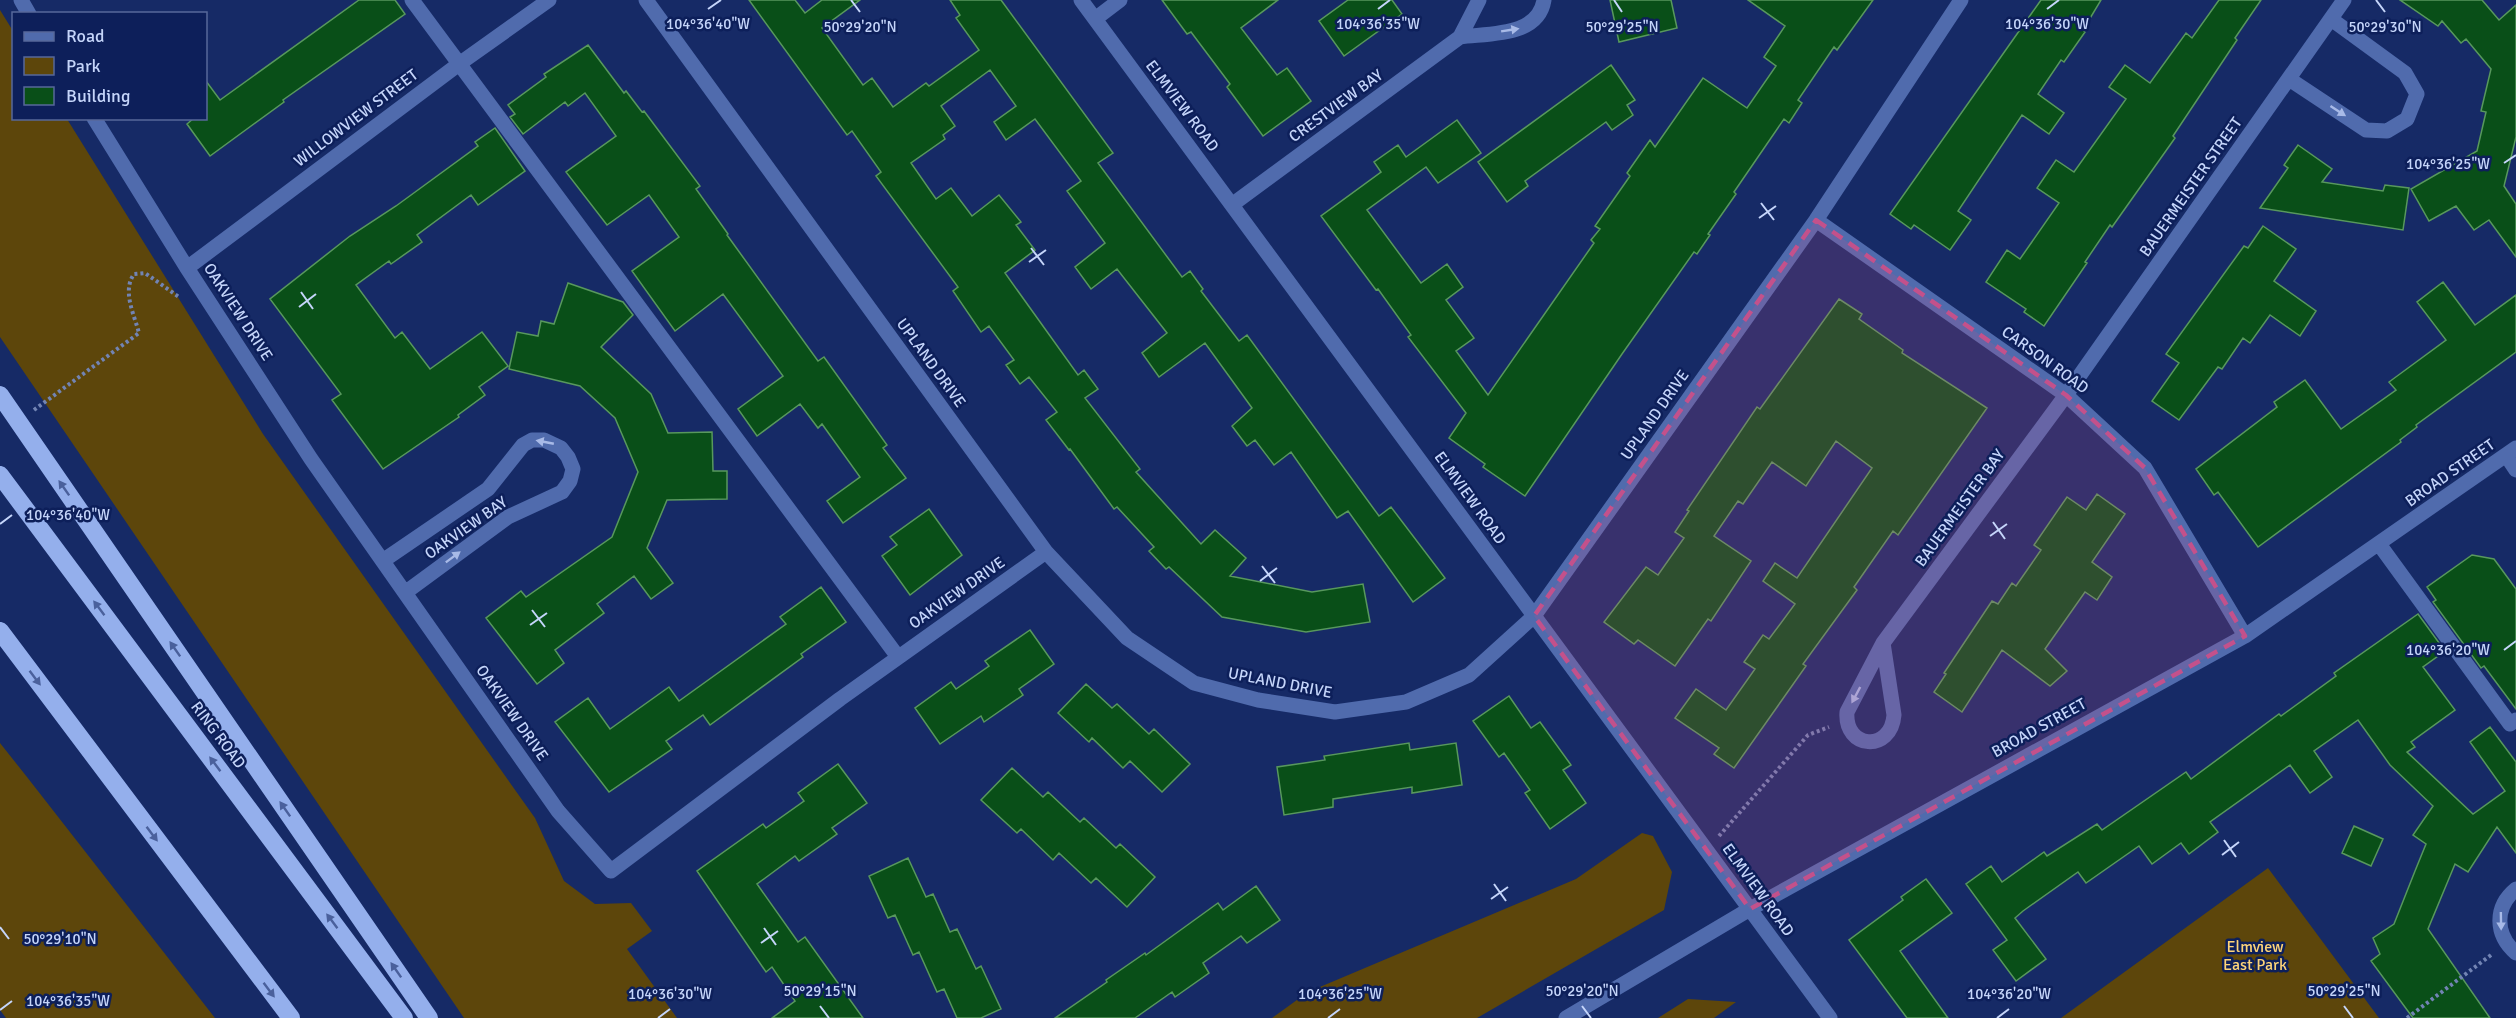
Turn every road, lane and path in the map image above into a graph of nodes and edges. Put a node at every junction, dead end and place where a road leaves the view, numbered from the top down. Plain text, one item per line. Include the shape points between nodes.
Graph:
1 (412, 0) edge
2 (549, 0) edge
3 (646, 0) edge
4 (1081, 0) edge
5 (1120, 0) edge
6 (1479, 0) edge
7 (1544, 0) edge
8 (1961, 0) edge
9 (2344, 0) edge
10 (1095, 19) junction
11 (2331, 19) junction
12 (1460, 37) junction
13 (459, 64) junction
14 (2289, 79) junction
15 (95, 120) edge
16 (1233, 204) junction
17 (1816, 220) junction
18 (187, 268) junction
19 (201, 289) junction
20 (0, 395) edge
21 (2066, 395) junction
22 (28, 414) dead end
23 (2511, 452) edge
24 (2516, 470) edge
25 (0, 475) edge
26 (2379, 544) junction
27 (1046, 552) junction
28 (384, 560) junction
29 (406, 592) junction
30 (1534, 616) junction
31 (0, 631) edge
32 (2245, 636) junction
33 (1883, 643) junction
34 (898, 657) junction
35 (2516, 720) edge
36 (1846, 721) junction
37 (1707, 850) junction
38 (2516, 889) edge
39 (1750, 909) junction
40 (2511, 949) edge
41 (291, 1018) edge
42 (404, 1018) edge
43 (429, 1018) edge
44 (1566, 1018) edge
45 (1830, 1018) edge
46 (2407, 1018) edge

1 - 13 street
2 - 13 street, WILLOWVIEW STREET
3 - 27 street, UPLAND DRIVE
4 - 10 street, ELMVIEW ROAD
5 - 10 street
6 - 12 street, CRESTVIEW BAY
12 -> 7 street, CRESTVIEW BAY via 1527,26 1542,11
8 - 17 street, UPLAND DRIVE
9 - 11 street, BAUERMEISTER STREET
10 - 16 street, ELMVIEW ROAD
11 - 14 street, BAUERMEISTER STREET
14 -> 11 street via 2366,130 2387,131 2407,119 2417,94 2405,73
12 - 16 street, CRESTVIEW BAY
13 - 18 street, WILLOWVIEW STREET
13 - 34 street
14 - 21 street, BAUERMEISTER STREET
15 - 18 street, OAKVIEW DRIVE
16 - 30 street, ELMVIEW ROAD
17 - 21 street, CARSON ROAD
17 - 30 street, UPLAND DRIVE
18 - 19 street, OAKVIEW DRIVE
19 - 22 path via 184,300 145,273 134,274 129,293 139,333
19 - 28 street, OAKVIEW DRIVE via 311,459
43 -> 20 highway
21 - 32 street, CARSON ROAD via 2145,468
21 - 33 street, BAUERMEISTER BAY
23 - 24 street
23 - 26 street, BROAD STREET
42 -> 25 highway, RING ROAD
26 - 32 street, BROAD STREET
26 - 35 street via 2510,724
27 - 30 street, UPLAND DRIVE via 1127,638 1194,683 1258,700 1335,712 1406,702 1469,675
27 - 34 street, OAKVIEW DRIVE
28 - 29 street, OAKVIEW DRIVE
29 -> 28 street, OAKVIEW BAY via 508,516 562,492 573,469 568,457 561,448 544,440 523,445 488,489
29 - 34 street, OAKVIEW DRIVE via 558,811 611,871
30 - 37 street, ELMVIEW ROAD
31 -> 41 highway
32 - 39 street, BROAD STREET
33 -> 36 street, BAUERMEISTER BAY
33 - 36 street via 1894,715 1889,733 1873,742 1864,741 1849,730
36 - 37 path via 1808,735
37 - 39 street, ELMVIEW ROAD
38 -> 40 street via 2506,899 2499,921
39 - 44 street, BROAD STREET
39 - 45 street, ELMVIEW ROAD
40 - 46 path

